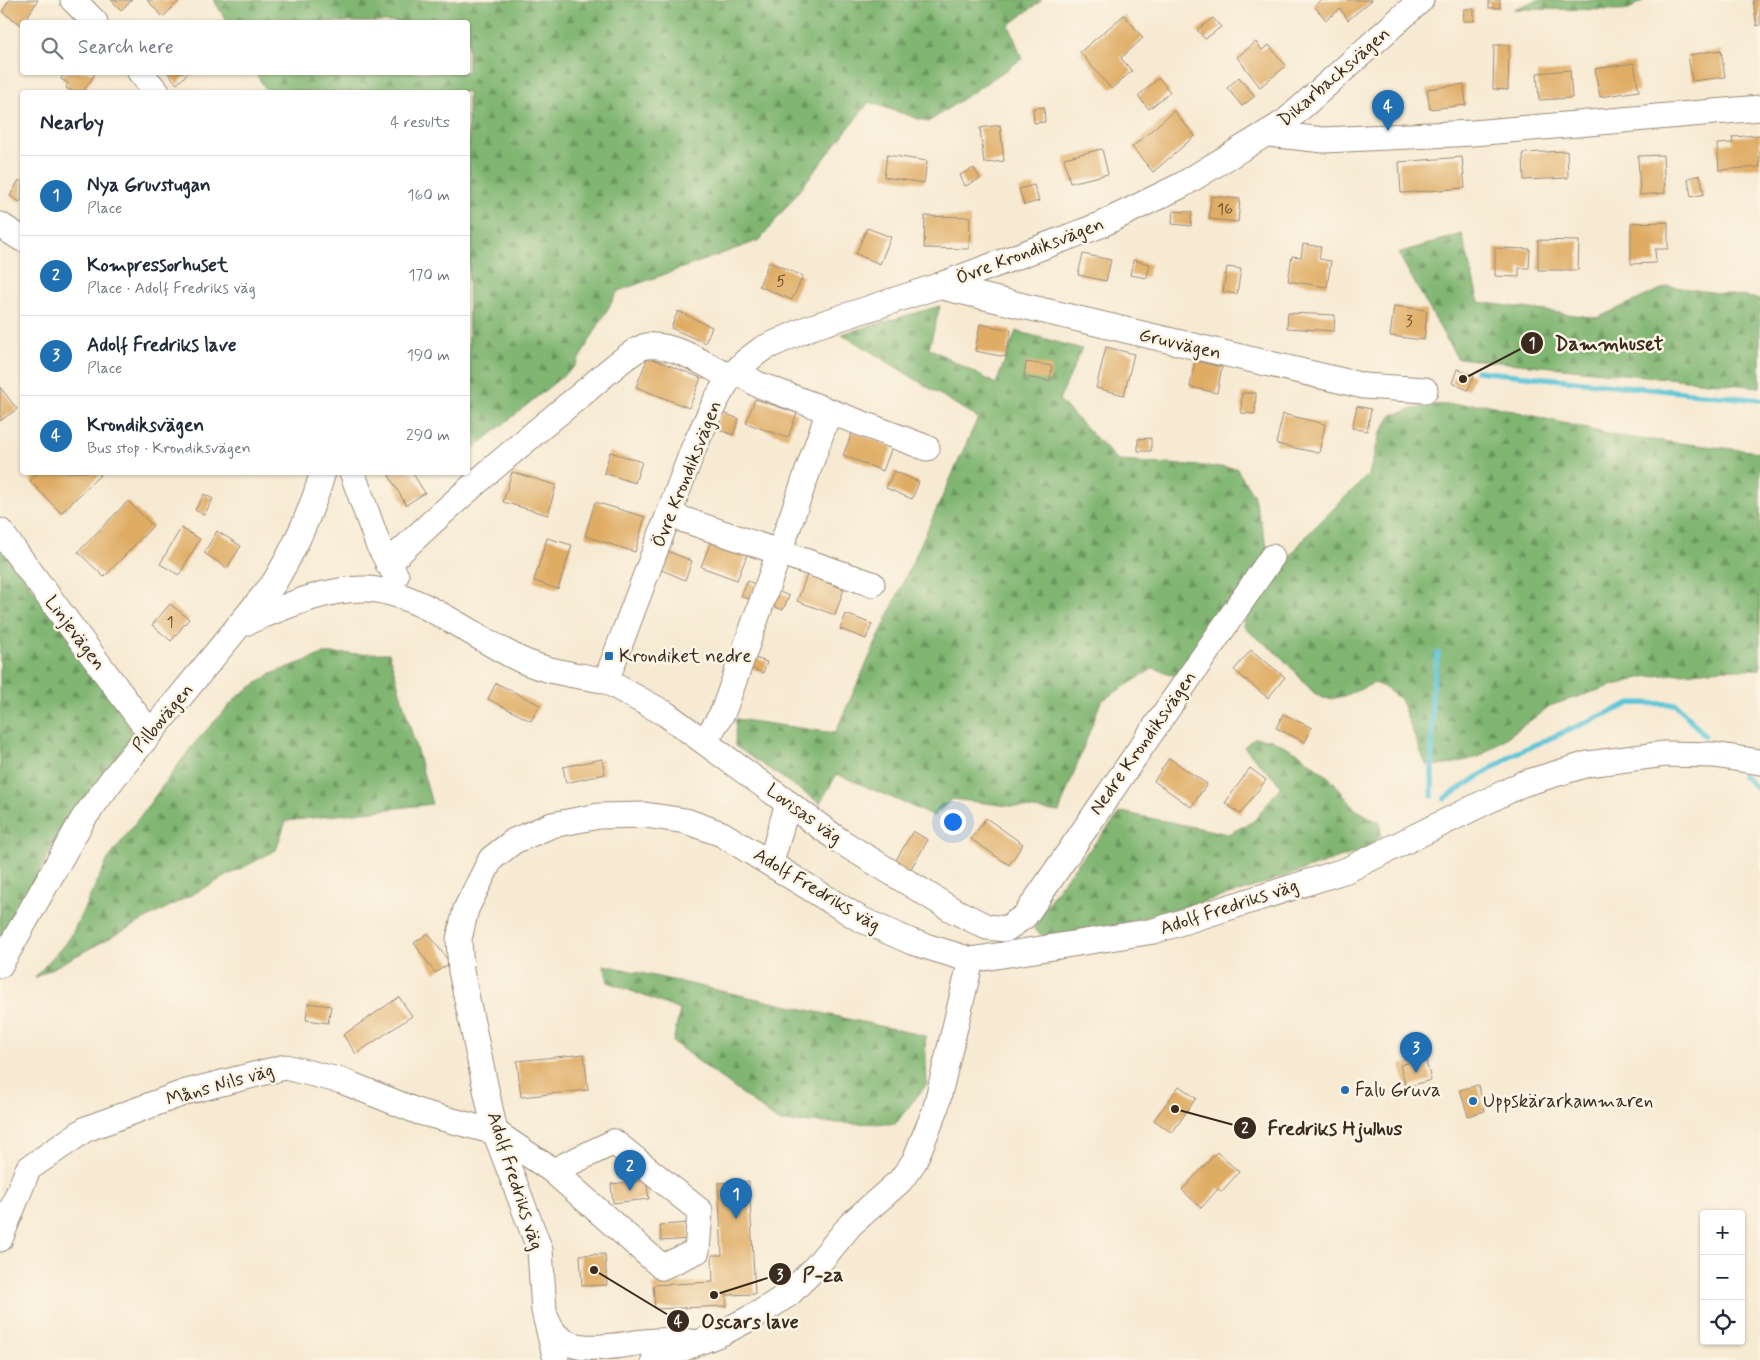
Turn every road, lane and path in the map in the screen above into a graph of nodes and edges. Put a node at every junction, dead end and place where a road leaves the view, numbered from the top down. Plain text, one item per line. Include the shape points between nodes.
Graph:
1 (73, 0) edge
2 (1421, 0) edge
3 (93, 20) edge
4 (143, 75) edge
5 (155, 90) edge
6 (1760, 108) edge
7 (1268, 134) junction
8 (0, 225) edge
9 (20, 238) edge
10 (938, 286) junction
11 (734, 374) junction
12 (1425, 390) dead end
13 (829, 411) junction
14 (927, 448) dead end
15 (322, 475) edge
16 (353, 475) edge
17 (670, 515) junction
18 (0, 531) edge
19 (780, 552) junction
20 (1272, 557) dead end
21 (388, 564) junction
22 (872, 584) dead end
23 (418, 604) junction
24 (242, 624) junction
25 (606, 681) junction
26 (150, 734) junction
27 (705, 741) junction
28 (1760, 762) edge
29 (788, 803) junction
30 (771, 862) junction
31 (1011, 927) joint
32 (971, 960) junction
33 (0, 965) edge
34 (495, 1132) junction
35 (553, 1171) junction
36 (0, 1240) edge
37 (544, 1311) junction
38 (700, 1342) junction
39 (556, 1360) edge
40 (654, 1360) edge

1 - 3 street
2 - 7 street, Dikarbacksvägen via 1312,100
4 - 5 street
6 - 7 street via 1473,133 1324,140
7 - 10 street, Övre Krondiksvägen via 1182,185 1098,226
8 - 9 street
10 - 11 street, Övre Krondiksvägen via 857,310 782,339 762,349
10 - 12 street, Gruvvägen via 1364,386
11 - 13 street
11 - 17 street, Övre Krondiksvägen via 705,422
11 - 21 street via 670,349 644,346 524,441
13 - 14 street
13 - 19 street
15 - 24 street, Pilbovägen via 291,556
16 - 21 street
17 - 19 street
17 - 25 street, Övre Krondiksvägen
18 - 26 street, Linjevägen
19 - 22 street
19 - 27 street via 722,712
20 - 31 street, Nedre Krondiksvägen via 1025,916
21 - 23 street
23 - 24 street via 389,593 350,590 296,602
23 - 25 street via 520,660
24 - 26 street, Pilbovägen
25 - 27 street, Lovisas väg via 666,714
26 - 33 street, Pilbovägen via 83,819
27 - 29 street, Lovisas väg
28 - 32 street, Adolf Fredriks väg via 1714,755 1665,754 1588,764 1522,784 1347,870 1154,931
29 - 30 street
29 - 31 street, Lovisas väg via 840,841 952,909 987,927
30 - 32 street, Adolf Fredriks väg via 860,919 912,942
30 - 34 street, Adolf Fredriks väg via 722,834 686,821 645,815 599,816 552,825 514,841 491,860 466,909 459,939 461,971
32 - 38 street via 935,1111 914,1162 900,1181 851,1224 790,1294 758,1314
34 - 35 street, Måns Nils väg
34 - 36 street, Måns Nils väg via 419,1112 342,1081 286,1067 186,1092 86,1129 28,1169
34 - 37 street, Adolf Fredriks väg via 540,1250
35 - 35 street, Måns Nils väg via 662,1267 697,1251 700,1211 614,1142
37 - 38 street via 550,1329 566,1344 585,1350 670,1340
37 - 39 street, Adolf Fredriks väg
38 - 40 street

